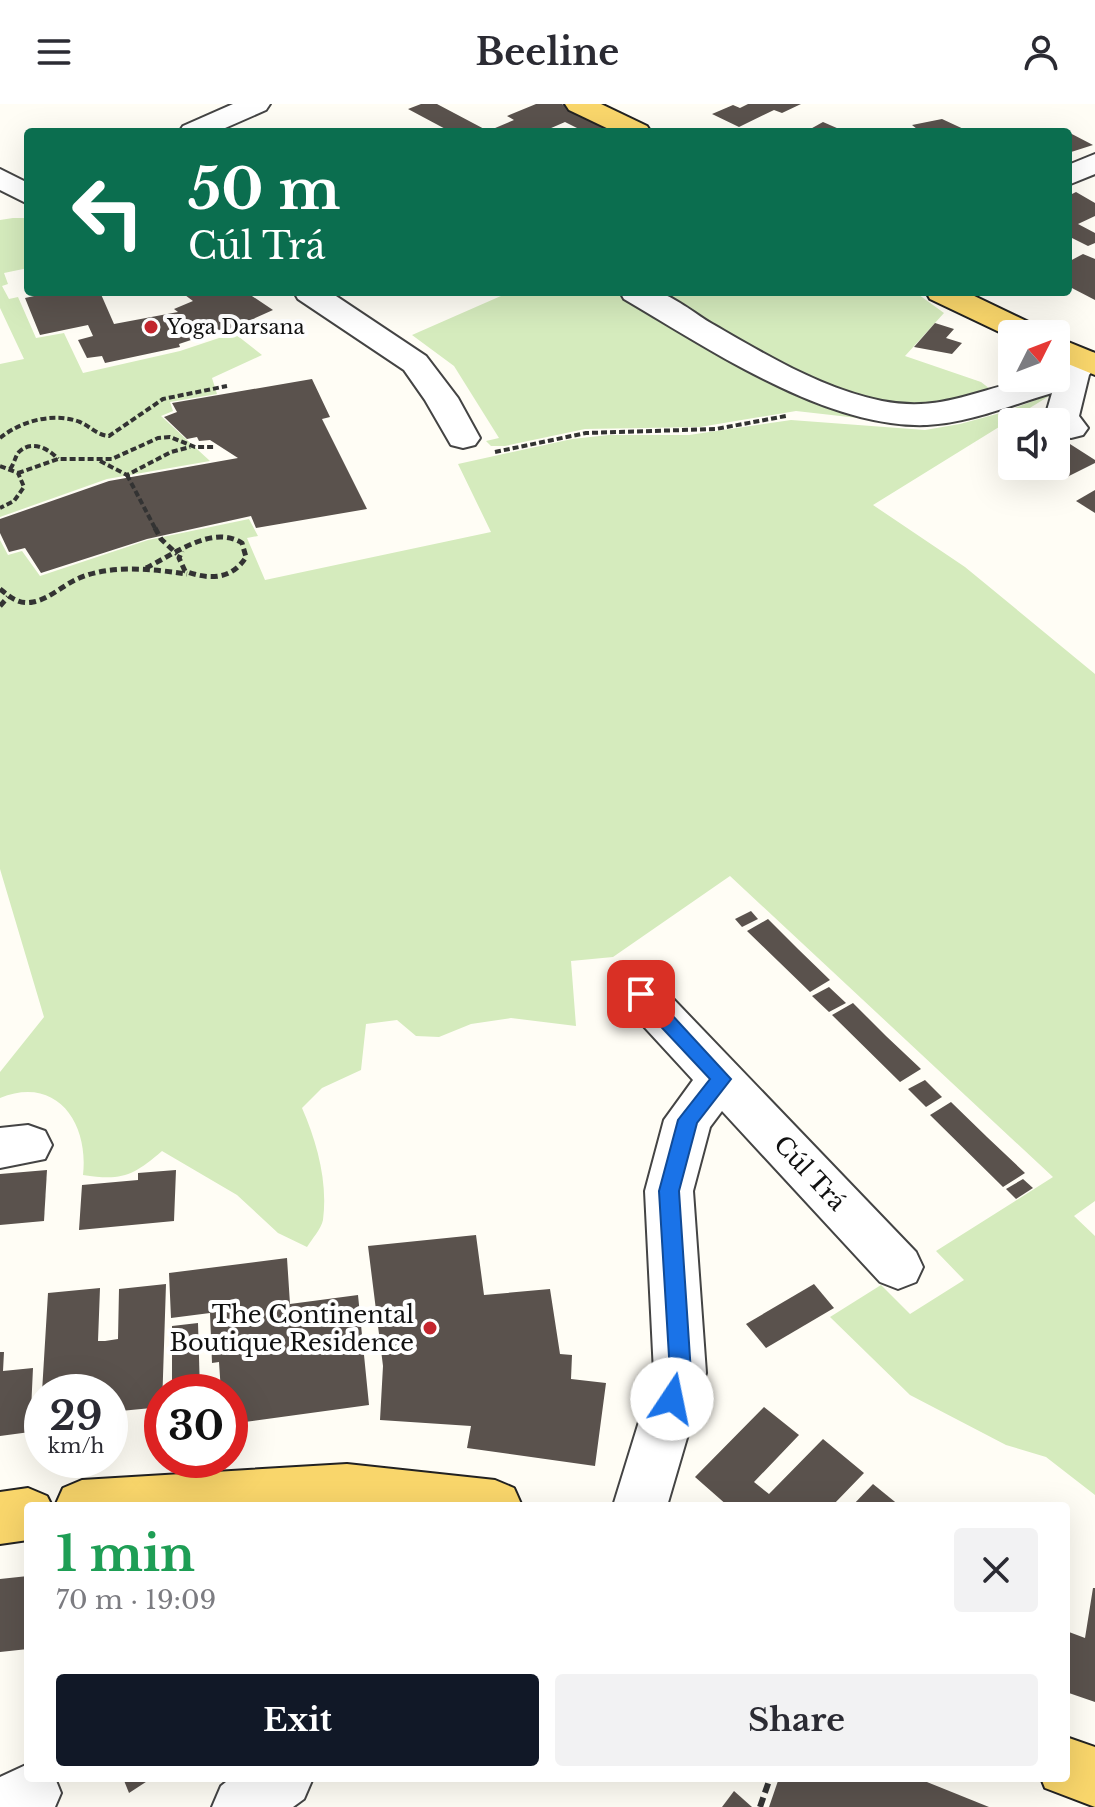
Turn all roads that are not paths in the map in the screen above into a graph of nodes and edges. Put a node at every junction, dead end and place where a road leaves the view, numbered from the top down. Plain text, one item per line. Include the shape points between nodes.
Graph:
1 (256, 104) edge
2 (579, 104) edge
3 (202, 128) edge
4 (629, 128) edge
5 (1095, 163) edge
6 (1072, 174) edge
7 (0, 178) edge
8 (24, 193) edge
9 (24, 197) edge
10 (0, 203) edge
11 (315, 296) edge
12 (642, 296) edge
13 (949, 296) edge
14 (999, 320) edge
15 (1077, 362) edge
16 (1071, 428) dead end
17 (463, 438) road end
18 (641, 994) dead end
19 (721, 1079) junction
20 (898, 1267) dead end
21 (345, 1497) edge
22 (199, 1502) edge
23 (428, 1502) edge
24 (641, 1502) edge
25 (24, 1515) edge
26 (0, 1518) edge
27 (1070, 1768) edge
28 (1095, 1777) edge
29 (277, 1782) edge
30 (242, 1807) edge

1 - 3 street
2 - 4 main road
5 - 6 street
7 - 8 street
9 - 10 street
11 - 17 street via 415,363
12 - 15 street via 803,385 888,412 940,414 975,407
13 - 14 main road
15 - 16 street via 1062,417
18 - 19 street, Cúl Trá
19 - 20 street, Cúl Trá
19 - 24 street via 688,1120 669,1191 680,1373
21 - 22 main road
21 - 23 main road
25 - 26 main road
27 - 28 main road
29 - 30 street

